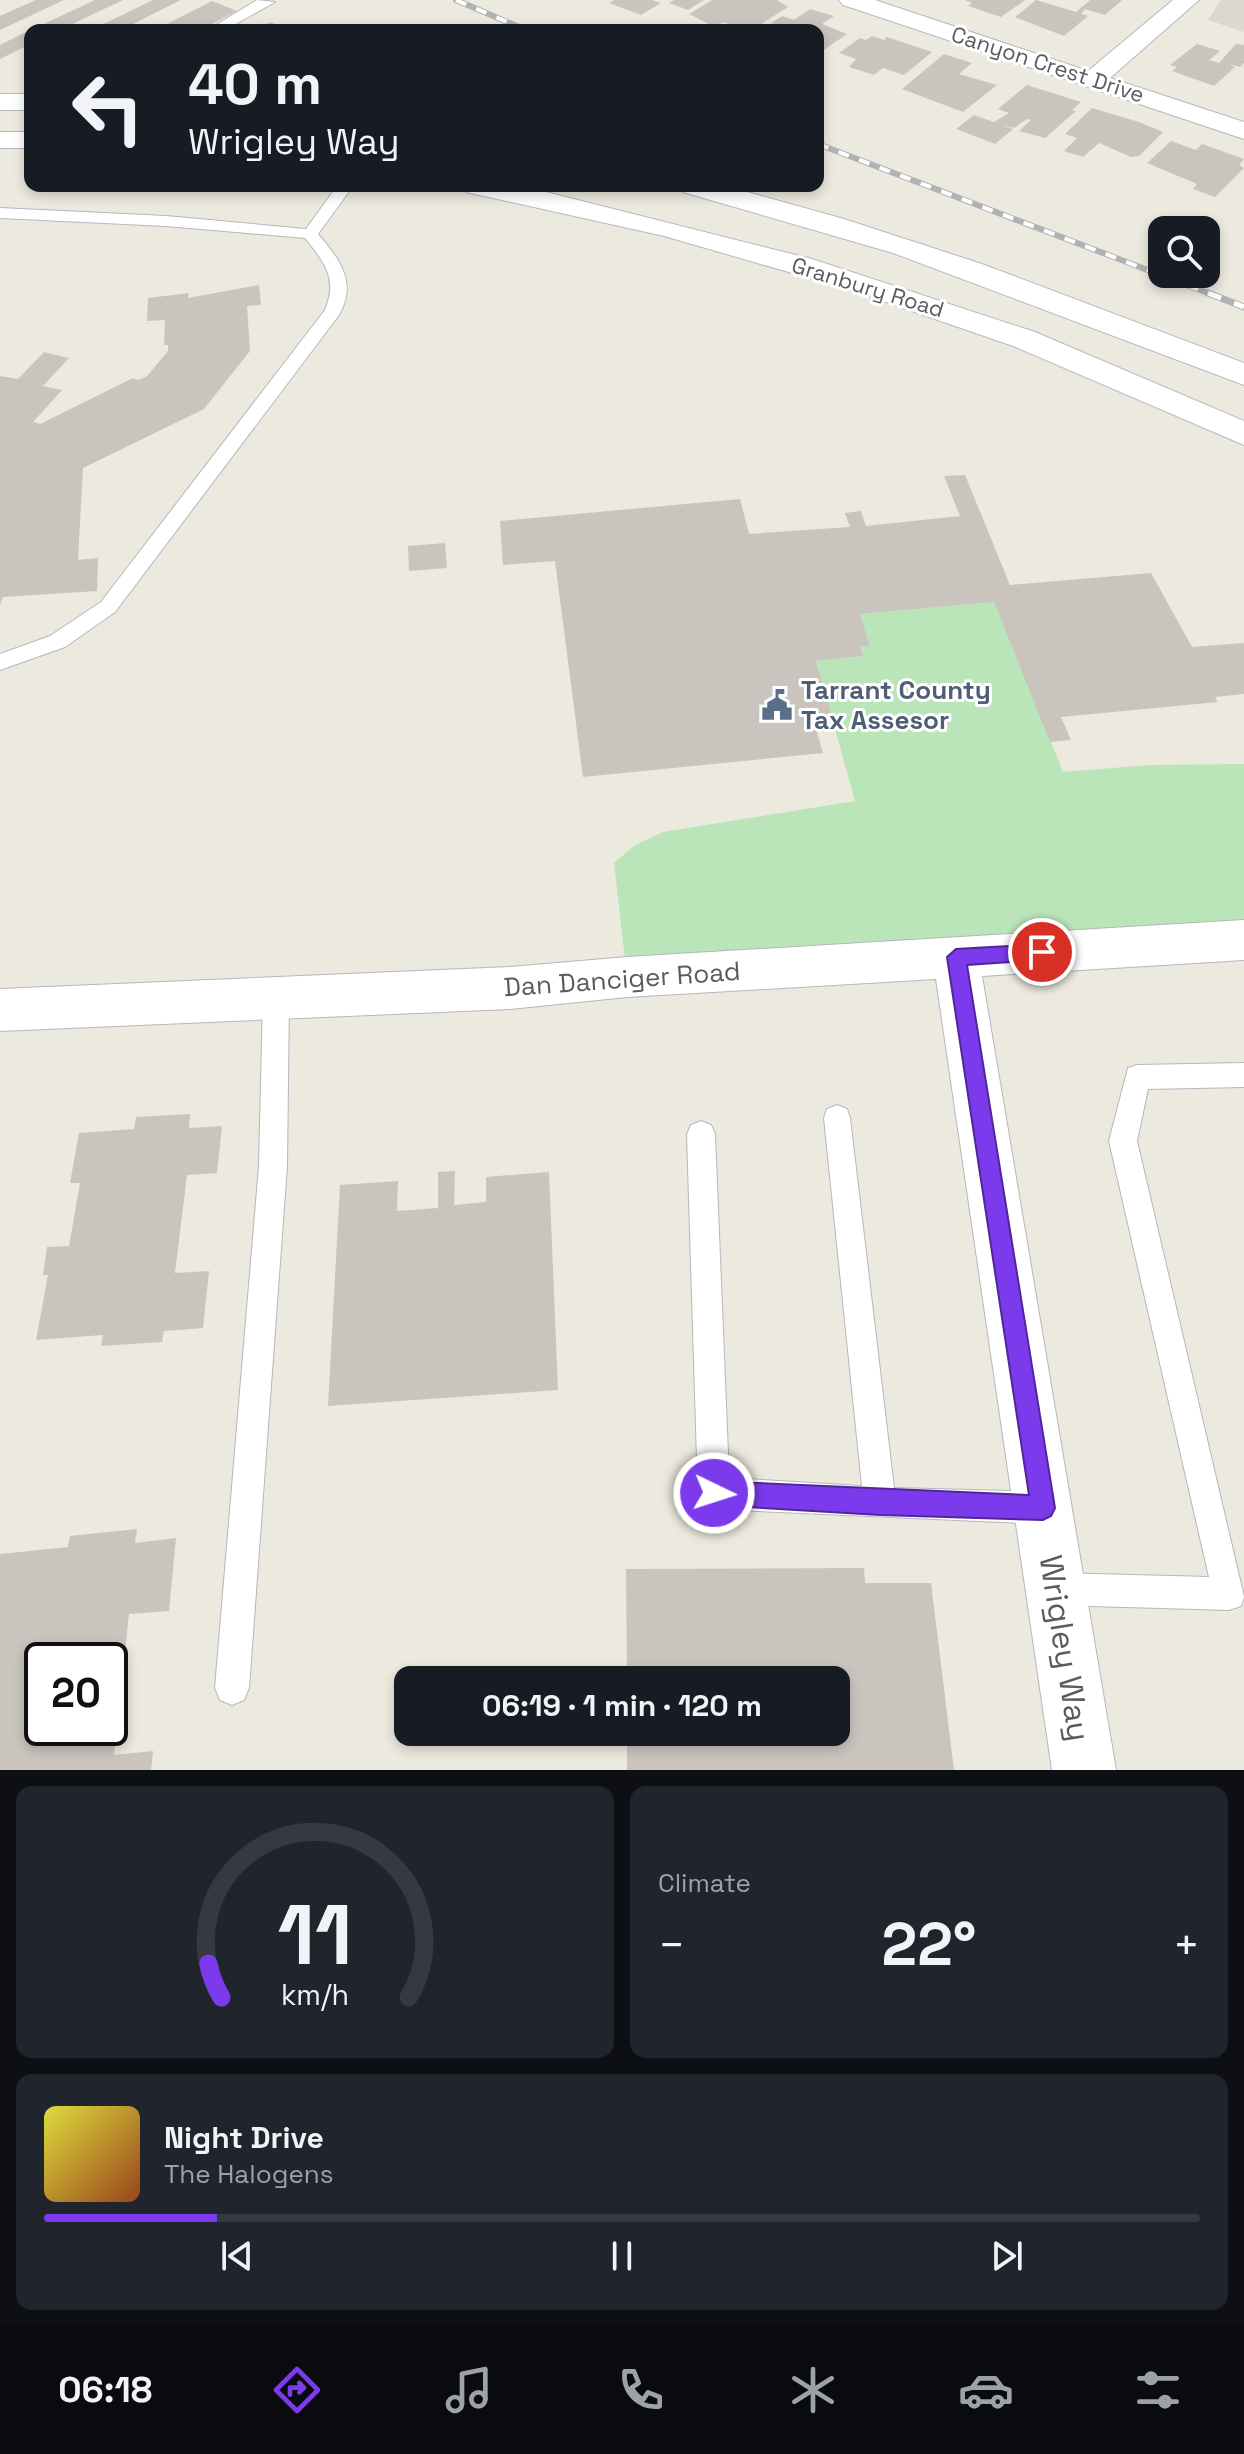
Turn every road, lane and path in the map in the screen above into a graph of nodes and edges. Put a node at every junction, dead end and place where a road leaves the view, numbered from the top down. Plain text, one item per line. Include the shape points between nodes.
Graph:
1 (264, 0) edge
2 (851, 0) edge
3 (1187, 0) edge
4 (226, 24) edge
5 (1095, 78) junction
6 (0, 102) edge
7 (24, 102) edge
8 (1244, 131) edge
9 (0, 140) edge
10 (24, 140) edge
11 (341, 192) edge
12 (507, 192) edge
13 (714, 192) edge
14 (0, 213) edge
15 (310, 234) junction
16 (1027, 289) junction
17 (989, 334) junction
18 (1244, 375) edge
19 (1244, 434) edge
20 (0, 662) edge
21 (1244, 940) edge
22 (956, 957) junction
23 (276, 998) junction
24 (0, 1010) edge
25 (1244, 1075) edge
26 (837, 1118) dead end
27 (701, 1134) dead end
28 (880, 1503) junction
29 (1043, 1508) junction
30 (1056, 1589) junction
31 (232, 1688) dead end
32 (1084, 1770) edge

1 - 4 lane via 268,2
2 - 5 street, Canyon Crest Drive
3 - 5 street
5 - 8 street, Canyon Crest Drive
6 - 7 street
9 - 10 street
11 - 15 lane
12 - 17 street, Granbury Road via 749,250
13 - 16 street, Granbury Road via 911,247
14 - 15 lane
15 - 20 lane via 342,280 333,311 108,607 61,641
16 - 17 street
16 - 18 street, Granbury Road
17 - 19 street, Granbury Road
21 - 22 street, Dan Danciger Road
22 - 23 street, Dan Danciger Road via 510,988
22 - 29 street, Wrigley Way
23 - 24 street, Dan Danciger Road
23 - 31 lane via 273,1166
25 - 30 lane via 1137,1077 1123,1141 1229,1594
26 - 28 lane
27 - 28 lane via 714,1493
28 - 29 lane
29 - 30 street, Wrigley Way
30 - 32 street, Wrigley Way

